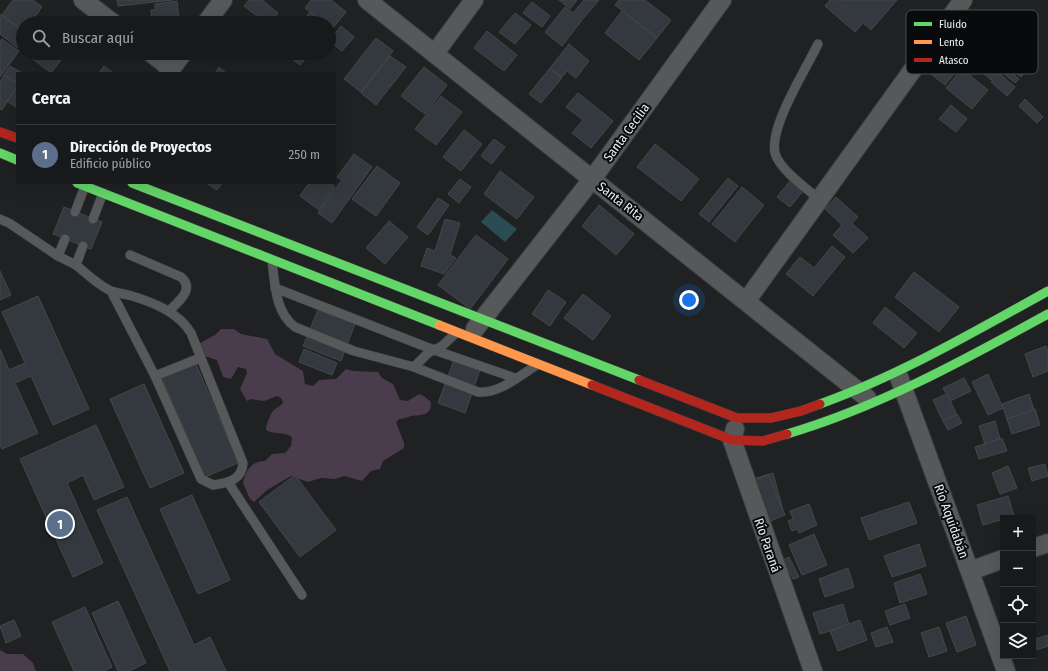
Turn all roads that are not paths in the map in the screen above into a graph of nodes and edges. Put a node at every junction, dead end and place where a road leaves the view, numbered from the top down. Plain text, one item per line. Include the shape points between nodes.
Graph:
1 (83, 0) edge
2 (223, 0) edge
3 (367, 0) edge
4 (474, 0) edge
5 (722, 0) edge
6 (963, 0) edge
7 (956, 10) edge
8 (104, 16) edge
9 (211, 16) edge
10 (818, 44) dead end
11 (435, 54) junction
12 (158, 60) edge
13 (178, 60) edge
14 (170, 71) edge
15 (909, 74) edge
16 (0, 132) edge
17 (16, 138) edge
18 (0, 153) edge
19 (16, 160) edge
20 (593, 178) junction
21 (83, 184) edge
22 (135, 184) edge
23 (103, 193) junction
24 (819, 199) junction
25 (75, 212) dead end
26 (0, 218) edge
27 (93, 219) dead end
28 (65, 239) dead end
29 (83, 246) dead end
30 (130, 255) dead end
31 (58, 256) junction
32 (272, 260) junction
33 (76, 265) junction
34 (275, 288) junction
35 (111, 291) junction
36 (1048, 291) edge
37 (746, 300) junction
38 (169, 311) junction
39 (1048, 314) edge
40 (482, 319) junction
41 (463, 335) junction
42 (434, 350) junction
43 (200, 358) junction
44 (538, 364) junction
45 (414, 367) junction
46 (155, 376) junction
47 (515, 378) junction
48 (901, 380) junction
49 (858, 390) junction
50 (874, 403) junction
51 (737, 418) junction
52 (732, 440) junction
53 (228, 482) junction
54 (1048, 543) edge
55 (1036, 547) edge
56 (1000, 560) edge
57 (970, 571) junction
58 (302, 595) dead end
59 (813, 671) edge
60 (1006, 671) edge

1 - 8 street
2 - 9 street
3 - 11 street, Santa Rita
4 - 11 street
5 - 20 street, Santa Cecilia
6 - 7 street
10 - 24 lane via 793,90 775,139 775,154 783,166
11 - 20 street, Santa Rita
12 - 14 street
13 - 14 street
15 - 24 street
16 - 17 main road
18 - 19 main road
20 - 37 street, Santa Rita
20 - 40 street, Santa Cecilia
21 - 23 main road
21 - 25 lane
22 - 40 main road
23 - 27 lane
23 - 32 main road
24 - 37 street
26 - 31 lane
28 - 31 lane
29 - 33 lane
30 - 38 lane via 186,281 185,293
31 - 33 lane
32 - 34 lane
32 - 41 main road
33 - 35 lane
34 - 42 lane
34 - 45 lane via 283,314 295,327 354,351
35 - 38 lane
35 - 46 lane
36 - 48 main road
37 - 49 street, Santa Rita
38 - 43 lane via 186,325
39 - 48 main road via 952,366
40 - 41 street, Santa Cecilia
40 - 51 main road
41 - 42 lane
41 - 44 main road
42 - 45 lane via 428,352
42 - 47 lane
43 - 46 lane
43 - 53 lane via 243,463 241,474
44 - 47 lane
44 - 52 main road
45 - 47 lane via 478,392 493,391
46 - 53 lane via 201,479 213,485
48 - 49 main road
48 - 50 main road
48 - 57 street, Río Aquidabán
49 - 50 street, Santa Rita
49 - 51 main road via 801,411 770,418
50 - 52 main road via 808,428 763,441
51 - 52 street
52 - 59 street, Río Paraná
53 - 58 lane
54 - 55 street
56 - 57 street
57 - 60 street, Río Aquidabán

